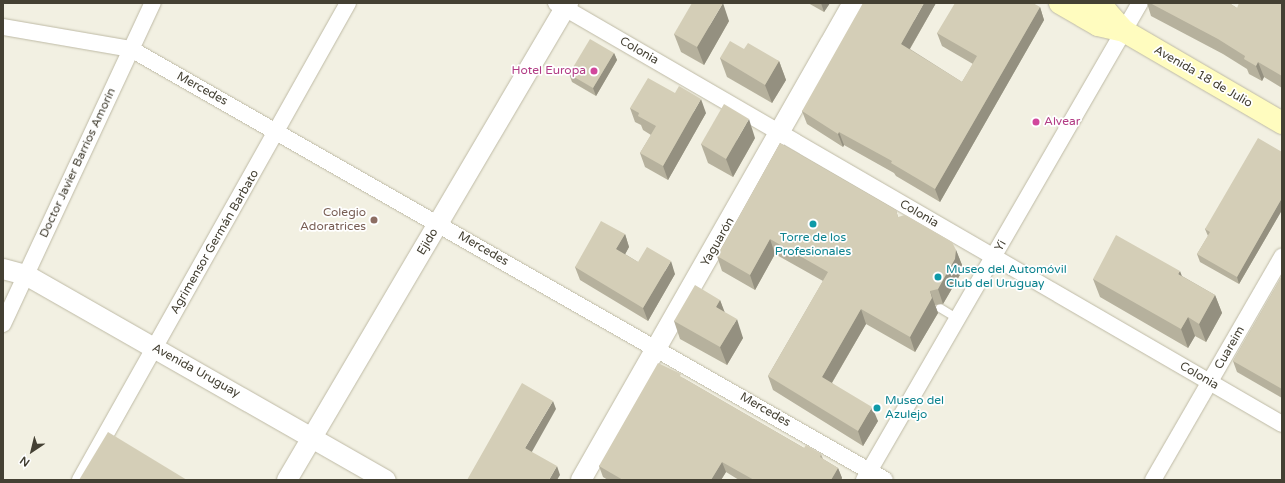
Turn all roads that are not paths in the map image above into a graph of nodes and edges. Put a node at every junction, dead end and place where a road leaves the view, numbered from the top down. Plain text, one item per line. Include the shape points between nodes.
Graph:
1 (153, 3) edge
2 (348, 3) edge
3 (853, 3) edge
4 (1060, 3) edge
5 (1091, 3) edge
6 (1140, 3) edge
7 (563, 5) edge
8 (3, 27) edge
9 (1124, 31) junction
10 (131, 49) junction
11 (1282, 123) edge
12 (278, 131) junction
13 (780, 133) junction
14 (438, 224) junction
15 (994, 257) junction
16 (1282, 257) edge
17 (3, 269) edge
18 (26, 275) junction
19 (940, 308) dead end
20 (958, 319) junction
21 (3, 324) edge
22 (155, 348) junction
23 (657, 348) junction
24 (1210, 383) junction
25 (1282, 424) edge
26 (312, 437) junction
27 (867, 475) edge
28 (80, 480) edge
29 (287, 480) edge
30 (386, 480) edge
31 (581, 480) edge
32 (885, 480) edge
33 (1153, 480) edge

1 - 10 street, Doctor Javier Barrios Amorín
2 - 12 street, Agrimensor Germán Barbato
3 - 13 street, Yaguarón
4 - 9 main road, Avenida 18 de Julio via 1098,25
5 - 9 main road, Avenida 18 de Julio via 1107,12
6 - 9 street, Yi
7 - 13 street, Colonia
7 - 14 street, Ejido
8 - 10 street, Mercedes
9 - 11 main road, Avenida 18 de Julio
9 - 15 street, Yi
10 - 12 street, Mercedes
10 - 18 street, Doctor Javier Barrios Amorín
12 - 14 street, Mercedes
12 - 22 street, Agrimensor Germán Barbato
13 - 15 street, Colonia via 912,217
13 - 23 street, Yaguarón
14 - 23 street, Mercedes
14 - 26 street, Ejido
15 - 20 street, Yi
15 - 24 street, Colonia
16 - 24 street, Cuareim
17 - 18 street, Avenida Uruguay
18 - 21 street, Doctor Javier Barrios Amorín
18 - 22 street, Avenida Uruguay
19 - 20 lane
20 - 27 street, Yi
22 - 26 street, Avenida Uruguay
22 - 28 street, Agrimensor Germán Barbato
23 - 27 street, Mercedes
23 - 31 street, Yaguarón
24 - 25 street, Colonia
24 - 33 street, Cuareim
26 - 29 street, Ejido
26 - 30 street, Avenida Uruguay
27 - 32 street, Mercedes

